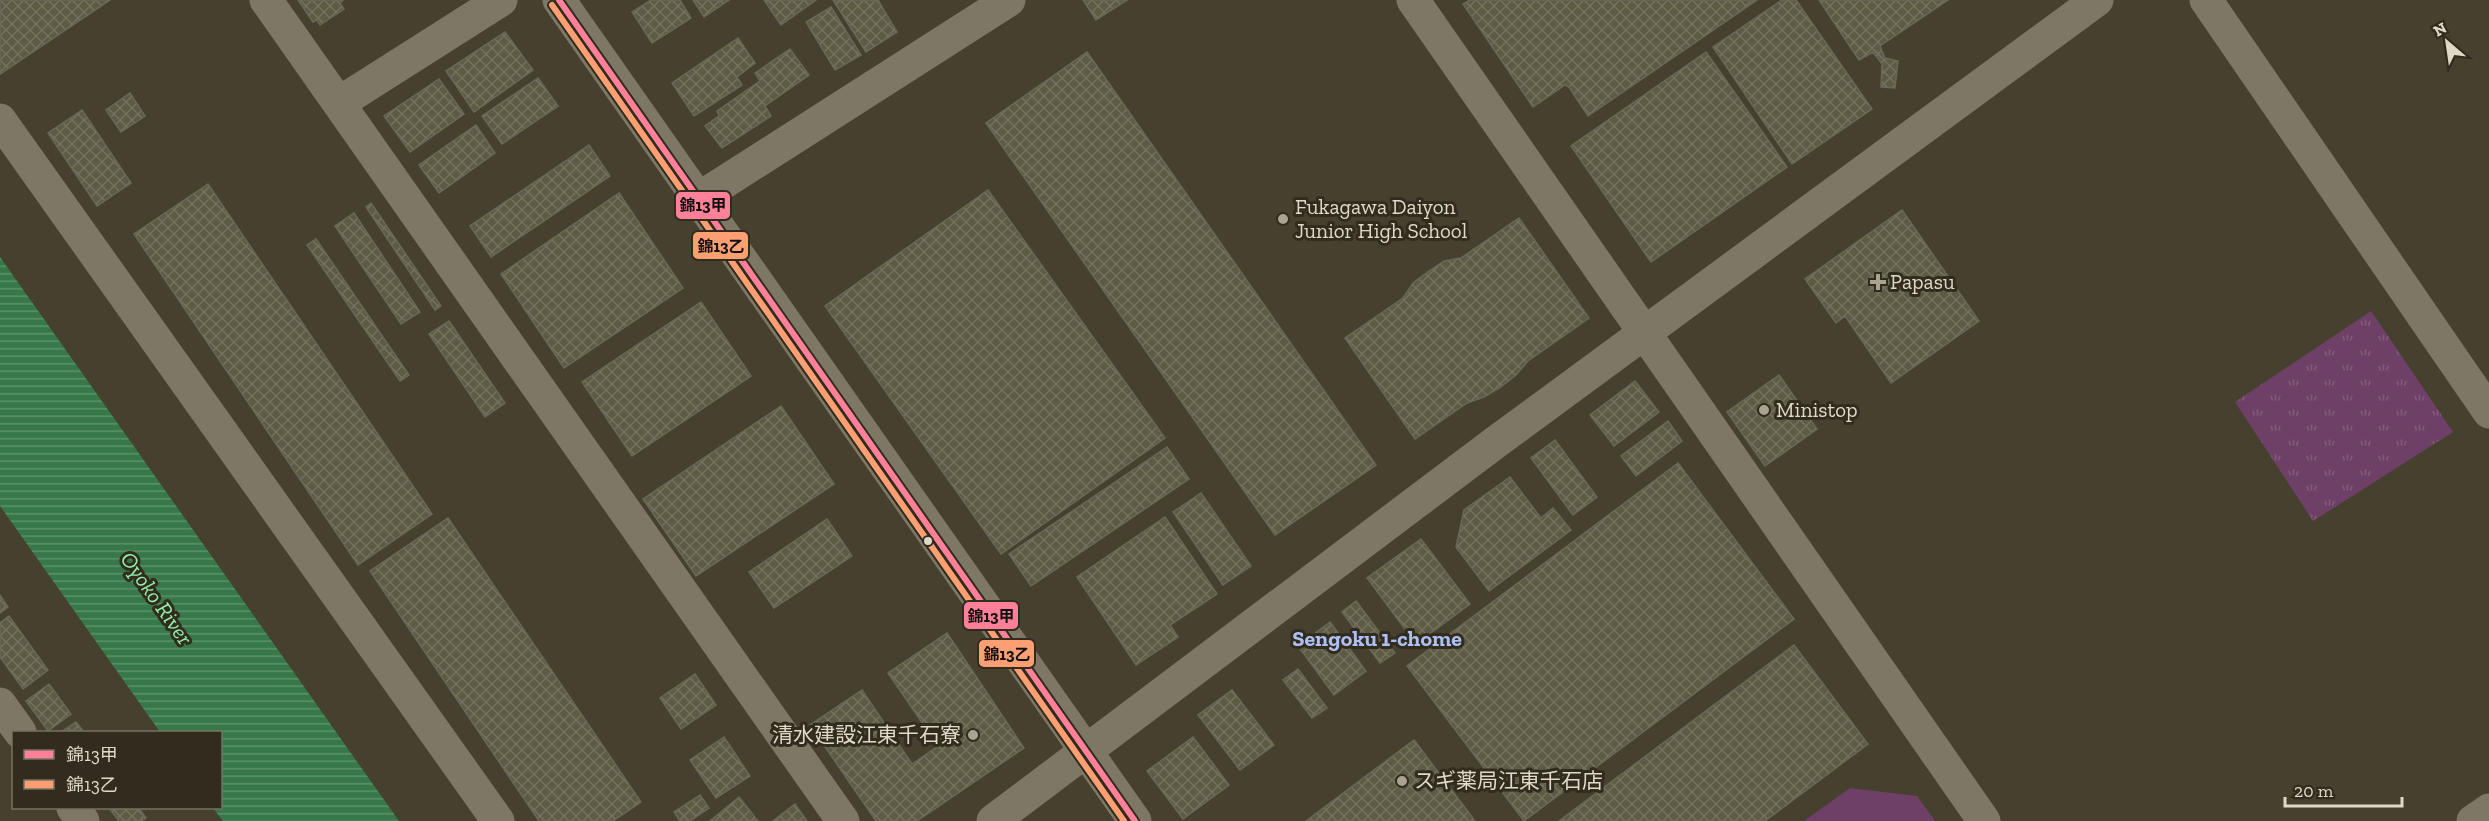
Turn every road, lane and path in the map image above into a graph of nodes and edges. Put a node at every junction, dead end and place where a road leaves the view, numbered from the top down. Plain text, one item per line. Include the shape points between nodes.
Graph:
1 (266, 0) edge
2 (501, 0) edge
3 (560, 0) edge
4 (1008, 0) edge
5 (1413, 0) edge
6 (2097, 0) edge
7 (2206, 0) edge
8 (339, 103) junction
9 (0, 120) edge
10 (698, 199) junction
11 (1646, 331) junction
12 (2489, 412) edge
13 (0, 704) edge
14 (19, 731) edge
15 (1084, 751) junction
16 (2489, 810) edge
17 (498, 821) edge
18 (843, 821) edge
19 (993, 821) edge
20 (1135, 821) edge
21 (1984, 821) edge
22 (2473, 821) edge

1 - 8 street
2 - 8 street
3 - 10 street
4 - 10 street
5 - 11 street
6 - 11 street
7 - 12 street
8 - 18 street
9 - 17 street
10 - 15 street
11 - 15 street
11 - 21 street
13 - 14 street
15 - 19 street
15 - 20 street
16 - 22 street

